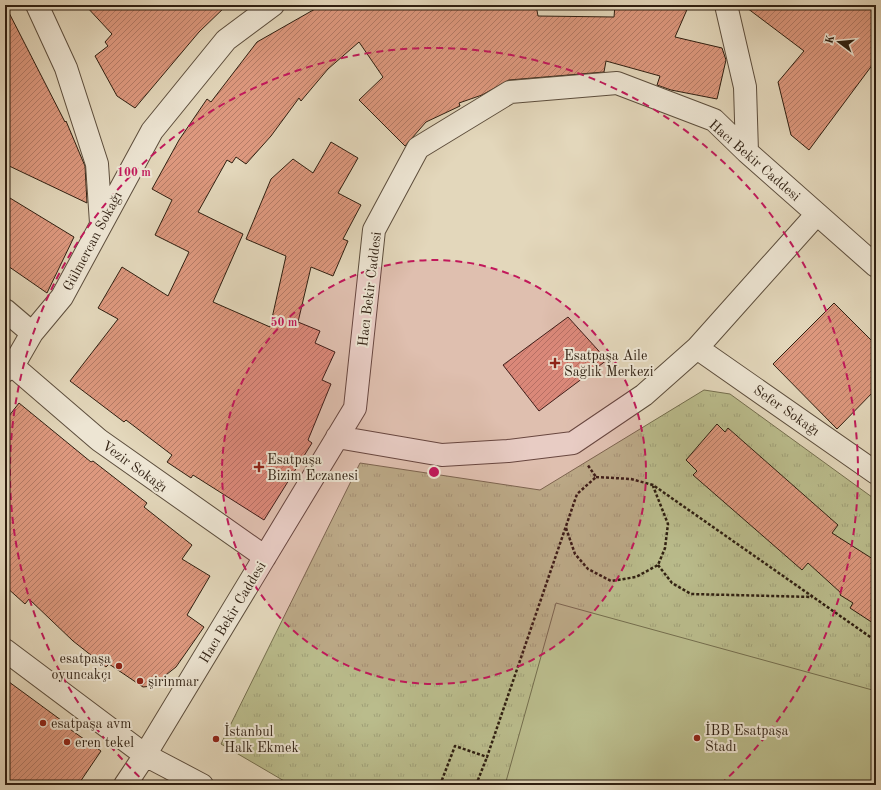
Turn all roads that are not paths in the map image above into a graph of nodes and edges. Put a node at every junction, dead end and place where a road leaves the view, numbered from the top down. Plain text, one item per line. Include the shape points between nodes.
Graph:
1 (37, 5) edge
2 (272, 5) edge
3 (726, 5) edge
4 (747, 152) junction
5 (816, 214) junction
6 (101, 222) junction
7 (876, 266) edge
8 (5, 310) edge
9 (32, 333) junction
10 (697, 348) junction
11 (9, 368) edge
12 (337, 437) junction
13 (876, 473) edge
14 (265, 557) junction
15 (5, 650) edge
16 (146, 755) junction
17 (124, 785) edge
18 (202, 785) edge

1 - 6 street via 66,68 97,164
2 - 6 street, Gülmercan Sokağı via 226,40 152,131
3 - 4 street via 745,87
4 - 5 street, Hacı Bekir Caddesi
4 - 12 street, Hacı Bekir Caddesi via 714,120 617,83 510,92 418,148 374,230 355,408
5 - 7 street, Hacı Bekir Caddesi
5 - 10 street
6 - 9 street, Gülmercan Sokağı via 62,297
8 - 9 street
9 - 11 street, Gülmercan Sokağı
10 - 12 street via 644,395 573,443 508,451 442,455
10 - 13 street, Sefer Sokağı
11 - 14 street, Vezir Sokağı via 99,440
12 - 14 street, Hacı Bekir Caddesi
14 - 16 street, Hacı Bekir Caddesi
15 - 16 street
16 - 17 street, Hacı Bekir Caddesi
16 - 18 street

